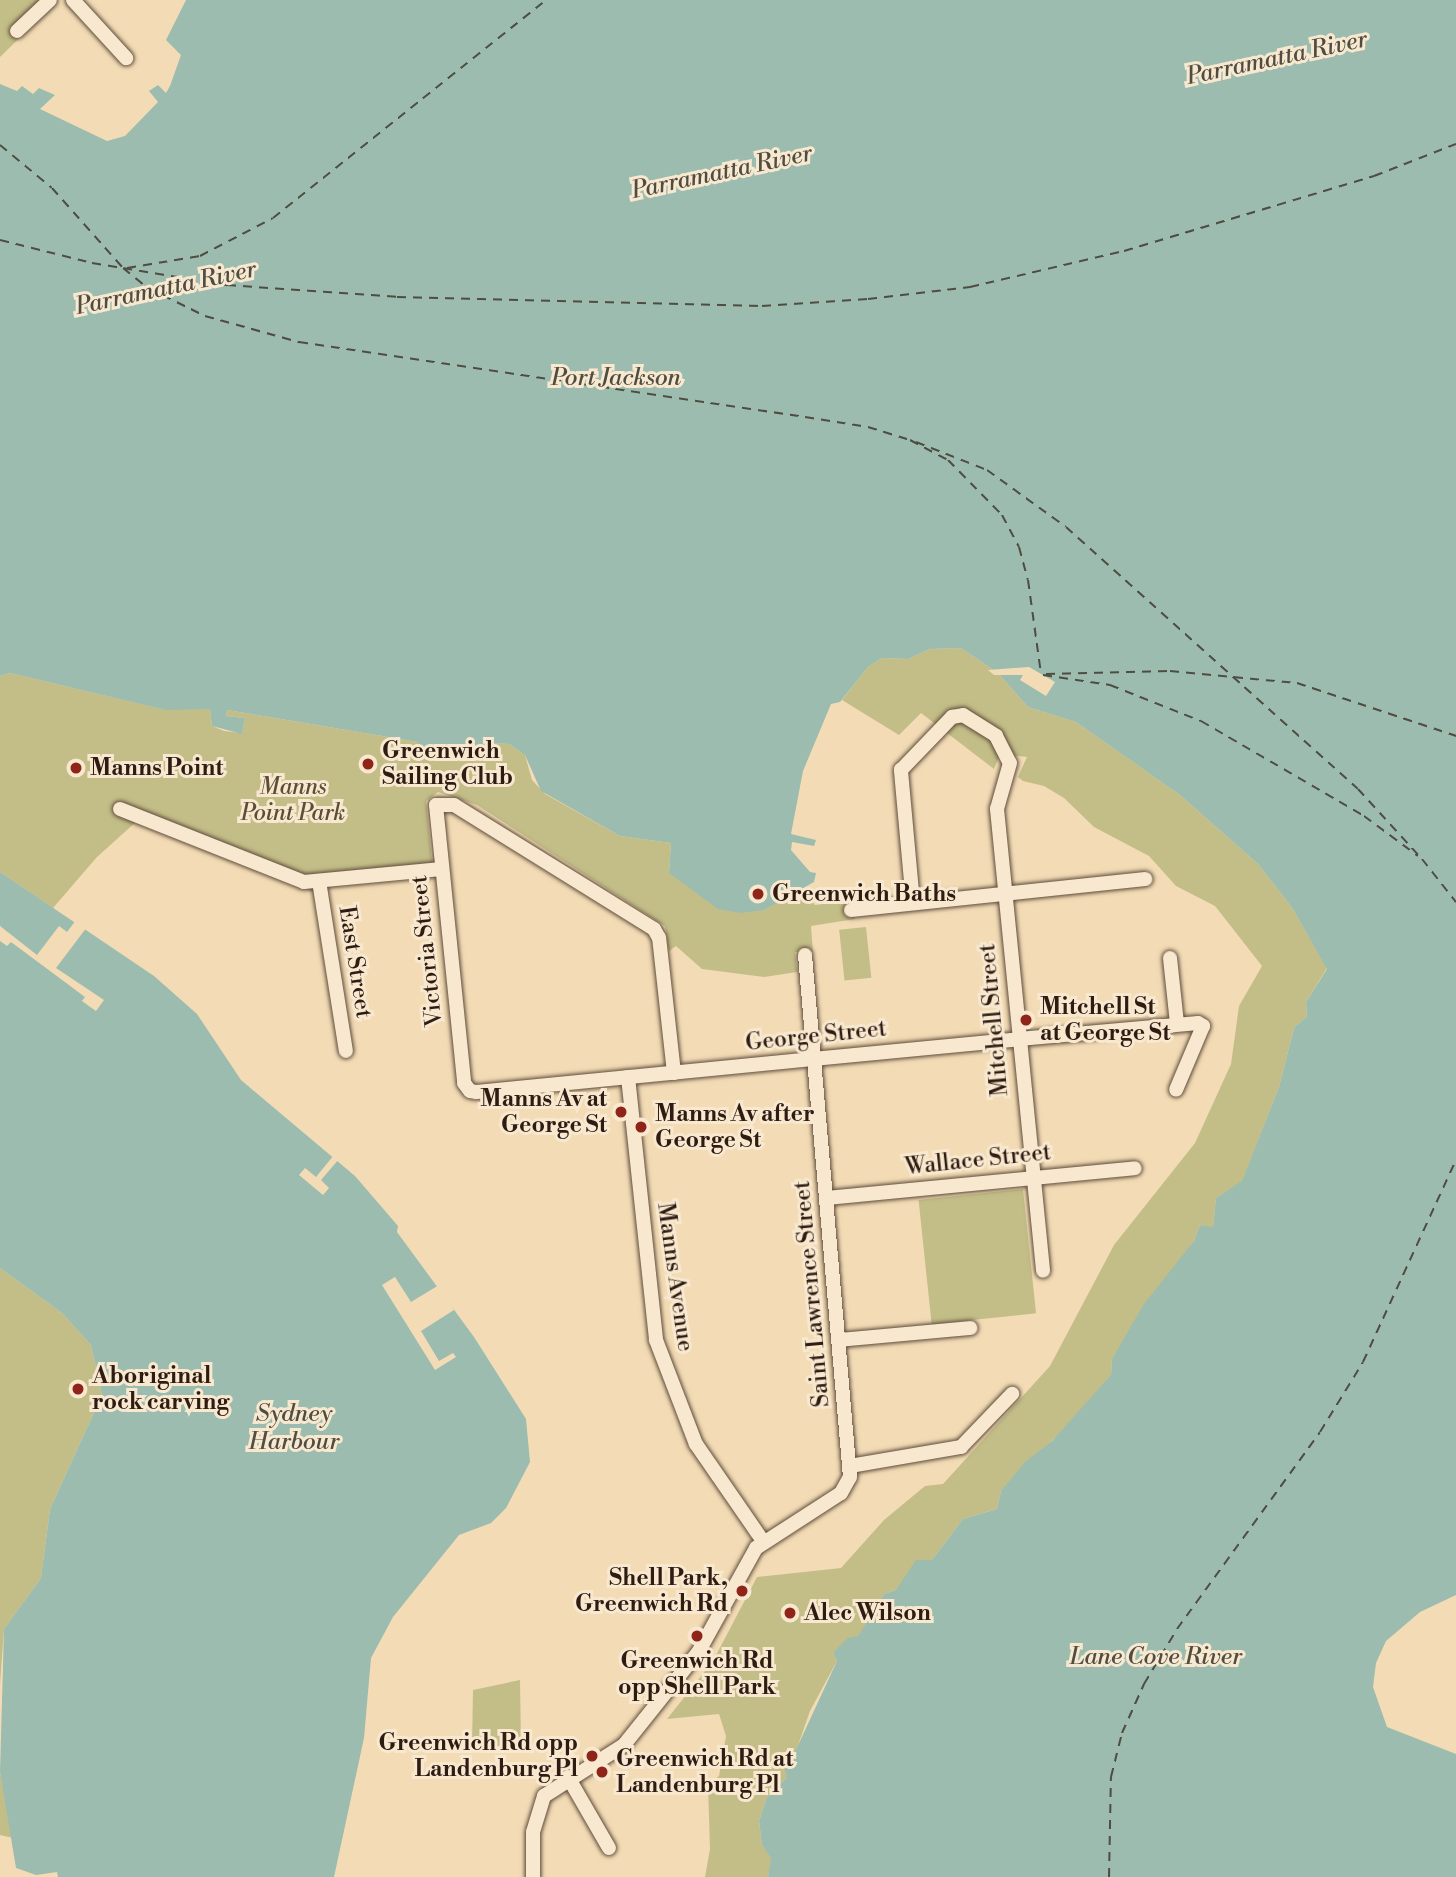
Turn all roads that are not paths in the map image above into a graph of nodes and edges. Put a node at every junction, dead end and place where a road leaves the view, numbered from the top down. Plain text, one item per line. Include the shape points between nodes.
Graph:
1 (50, 0) edge
2 (73, 0) edge
3 (17, 31) dead end
4 (127, 58) dead end
5 (120, 809) dead end
6 (441, 869) junction
7 (1144, 879) dead end
8 (319, 881) junction
9 (1005, 895) junction
10 (913, 903) junction
11 (851, 910) dead end
12 (805, 955) dead end
13 (1170, 958) dead end
14 (1177, 1024) junction
15 (1018, 1039) junction
16 (346, 1051) dead end
17 (813, 1059) junction
18 (674, 1073) junction
19 (628, 1077) junction
20 (464, 1083) joint
21 (1175, 1090) dead end
22 (1135, 1168) dead end
23 (1031, 1178) junction
24 (826, 1198) junction
25 (1043, 1271) dead end
26 (970, 1328) dead end
27 (839, 1340) junction
28 (1012, 1394) dead end
29 (850, 1466) junction
30 (763, 1541) junction
31 (568, 1777) junction
32 (609, 1848) dead end
33 (533, 1877) edge

1 - 3 street
2 - 4 street
5 - 8 street via 304,882
6 - 8 street
6 - 18 street, Victoria Street via 435,815 440,802 454,805 654,929 659,938
6 - 20 street, Victoria Street
7 - 9 street
8 - 16 street, East Street
9 - 10 street
9 - 10 street, Mitchell Street via 997,804 1010,767 996,736 960,714 904,765 901,780
9 - 15 street, Mitchell Street
10 - 11 street
12 - 17 street, Saint Lawrence Street
13 - 14 street
14 - 15 street, George Street
14 - 21 street via 1203,1026
15 - 17 street, George Street
15 - 23 street, Mitchell Street
17 - 18 street, George Street
17 - 24 street, Saint Lawrence Street
18 - 19 street, George Street
19 - 20 street, George Street via 476,1092
19 - 30 street, Manns Avenue via 656,1340 696,1444
22 - 23 street, Wallace Street
23 - 24 street, Wallace Street
23 - 25 street, Mitchell Street
24 - 27 street, Saint Lawrence Street
26 - 27 street
27 - 29 street, Saint Lawrence Street
28 - 29 street via 961,1447
29 - 30 street via 841,1493
30 - 31 street via 749,1558 699,1651 624,1745
31 - 32 street
31 - 33 street via 544,1796 539,1807 531,1850

